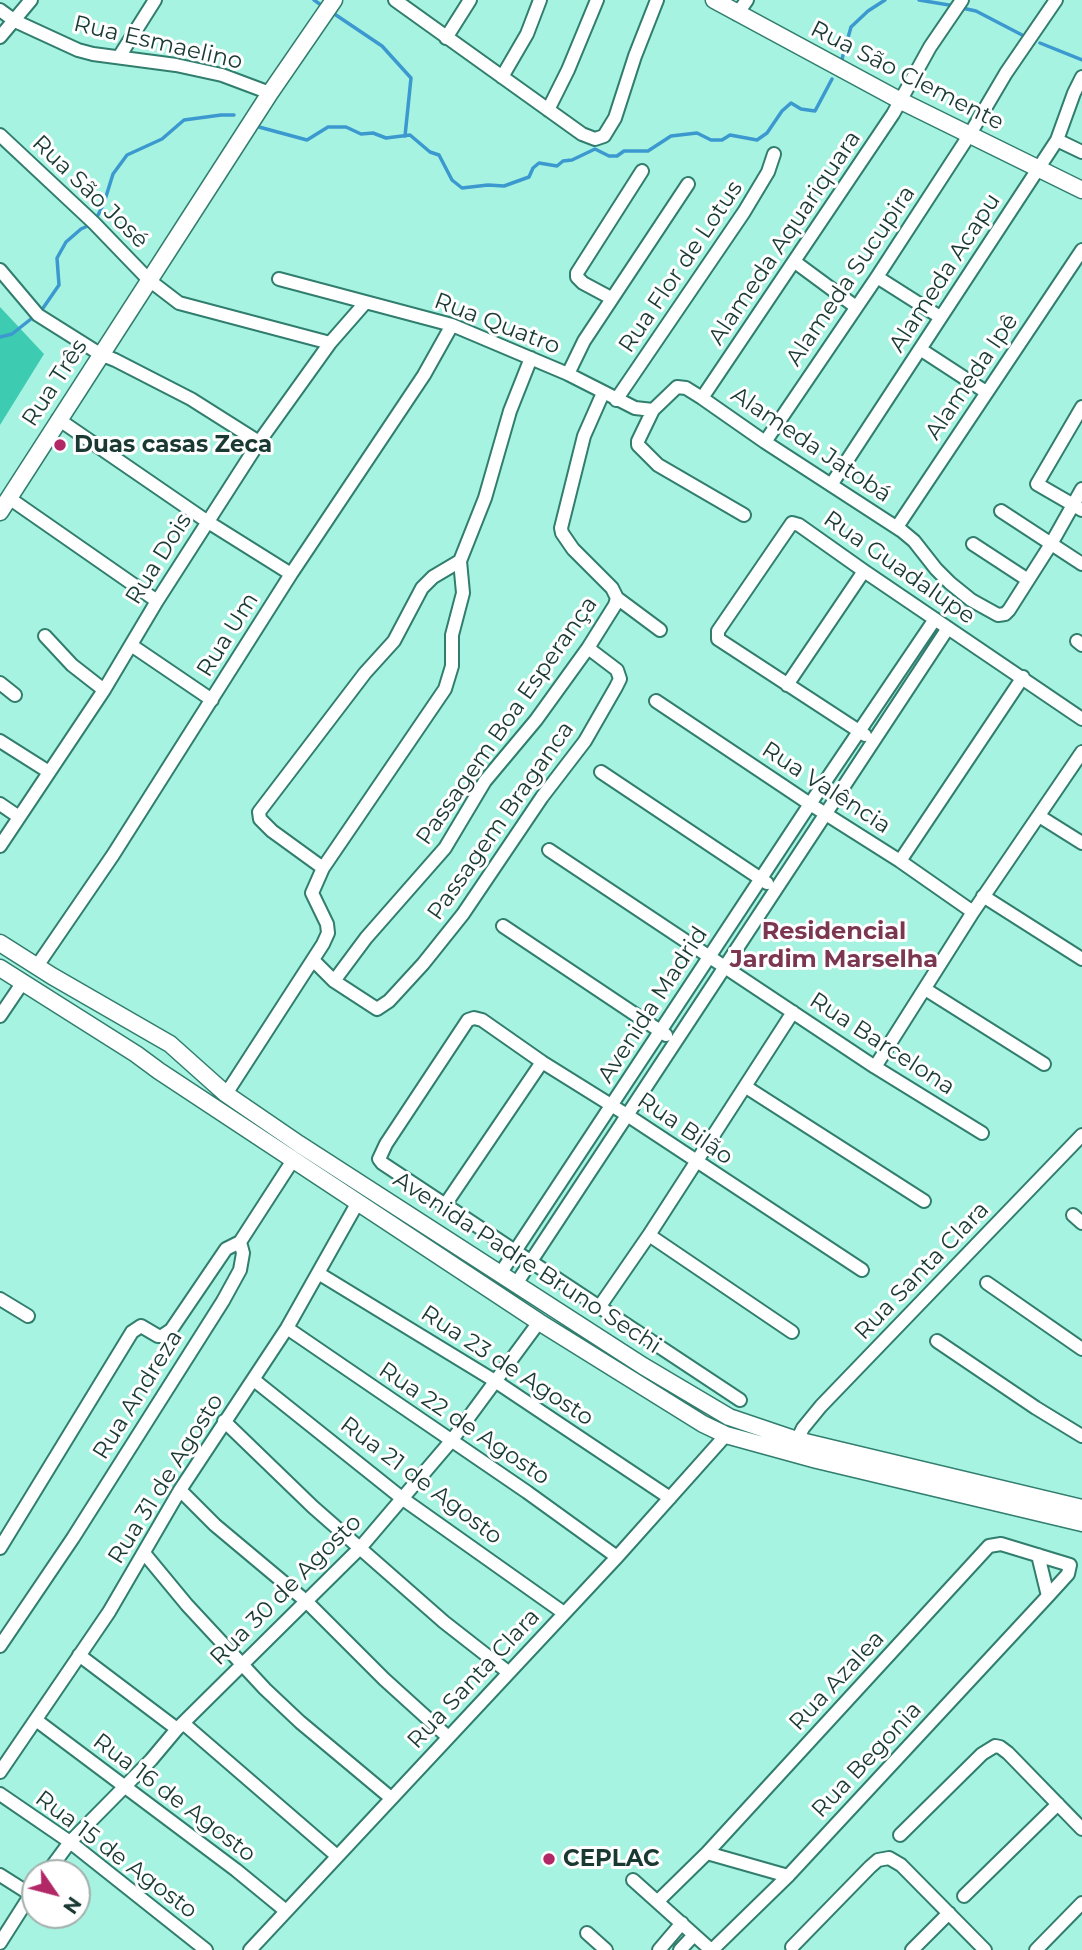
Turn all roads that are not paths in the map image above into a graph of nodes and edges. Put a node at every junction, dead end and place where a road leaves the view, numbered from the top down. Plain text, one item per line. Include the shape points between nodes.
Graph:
1 (31, 0) edge
2 (155, 0) edge
3 (395, 0) edge
4 (470, 0) edge
5 (540, 0) edge
6 (597, 0) edge
7 (657, 0) edge
8 (713, 0) edge
9 (962, 0) edge
10 (1056, 0) edge
11 (330, 6) edge
12 (742, 7) edge
13 (0, 10) edge
14 (15, 21) junction
15 (0, 37) edge
16 (446, 38) junction
17 (119, 57) junction
18 (502, 77) junction
19 (1082, 77) edge
20 (270, 93) junction
21 (901, 101) junction
22 (548, 110) junction
23 (970, 134) junction
24 (0, 135) edge
25 (1057, 140) junction
26 (1082, 152) edge
27 (774, 154) dead end
28 (1037, 170) junction
29 (642, 171) dead end
30 (688, 184) dead end
31 (1082, 190) edge
32 (1082, 250) edge
33 (795, 262) junction
34 (0, 270) edge
35 (877, 277) junction
36 (279, 279) dead end
37 (149, 280) junction
38 (611, 298) junction
39 (365, 303) junction
40 (856, 307) junction
41 (940, 317) junction
42 (452, 325) junction
43 (330, 343) junction
44 (920, 349) junction
45 (100, 354) junction
46 (531, 358) junction
47 (568, 374) junction
48 (986, 392) junction
49 (603, 393) junction
50 (702, 398) junction
51 (617, 401) junction
52 (1082, 407) edge
53 (653, 410) junction
54 (58, 419) junction
55 (259, 442) junction
56 (765, 442) junction
57 (831, 485) junction
58 (1082, 488) edge
59 (5, 505) edge
60 (1078, 507) edge
61 (1001, 511) dead end
62 (744, 514) dead end
63 (208, 522) junction
64 (897, 527) junction
65 (973, 544) dead end
66 (1051, 544) junction
67 (460, 561) junction
68 (1082, 564) edge
69 (864, 571) junction
70 (291, 574) junction
71 (1028, 580) junction
72 (617, 598) junction
73 (157, 601) junction
74 (935, 619) junction
75 (948, 628) junction
76 (660, 630) dead end
77 (45, 636) dead end
78 (131, 645) junction
79 (588, 648) junction
80 (1023, 677) junction
81 (0, 683) edge
82 (787, 685) junction
83 (104, 690) junction
84 (15, 695) dead end
85 (212, 700) junction
86 (656, 701) dead end
87 (1082, 719) edge
88 (859, 732) junction
89 (0, 741) edge
90 (874, 741) junction
91 (1082, 752) edge
92 (49, 772) junction
93 (601, 772) dead end
94 (0, 804) edge
95 (810, 804) junction
96 (826, 813) junction
97 (1039, 816) junction
98 (19, 817) junction
99 (1082, 843) edge
100 (0, 846) edge
101 (549, 850) dead end
102 (900, 860) junction
103 (323, 868) junction
104 (761, 879) junction
105 (776, 889) junction
106 (983, 896) junction
107 (973, 912) junction
108 (503, 926) dead end
109 (0, 943) edge
110 (710, 956) junction
111 (1082, 959) edge
112 (313, 960) junction
113 (726, 965) junction
114 (37, 966) junction
115 (0, 968) edge
116 (334, 981) junction
117 (23, 982) junction
118 (925, 989) junction
119 (793, 1012) junction
120 (0, 1016) edge
121 (661, 1031) junction
122 (156, 1036) junction
123 (675, 1041) junction
124 (178, 1051) junction
125 (136, 1054) junction
126 (542, 1062) junction
127 (1044, 1064) dead end
128 (875, 1067) junction
129 (159, 1071) junction
130 (746, 1087) junction
131 (226, 1094) junction
132 (612, 1106) junction
133 (626, 1115) junction
134 (982, 1133) dead end
135 (1082, 1135) edge
136 (293, 1160) junction
137 (696, 1162) junction
138 (924, 1201) dead end
139 (358, 1202) junction
140 (445, 1205) junction
141 (649, 1235) junction
142 (240, 1242) junction
143 (515, 1251) junction
144 (531, 1262) junction
145 (862, 1270) dead end
146 (318, 1273) junction
147 (500, 1274) junction
148 (987, 1283) dead end
149 (516, 1284) junction
150 (0, 1299) edge
151 (600, 1306) junction
152 (28, 1316) dead end
153 (539, 1322) junction
154 (287, 1328) junction
155 (792, 1332) dead end
156 (937, 1341) dead end
157 (1082, 1349) edge
158 (254, 1380) junction
159 (495, 1381) junction
160 (740, 1400) dead end
161 (224, 1421) junction
162 (726, 1435) junction
163 (1082, 1436) edge
164 (452, 1440) junction
165 (797, 1440) junction
166 (180, 1490) junction
167 (670, 1498) junction
168 (403, 1499) junction
169 (1082, 1508) edge
170 (1082, 1524) edge
171 (0, 1548) edge
172 (360, 1548) junction
173 (144, 1553) junction
174 (1038, 1555) junction
175 (617, 1556) junction
176 (1068, 1563) joint
177 (1048, 1596) junction
178 (307, 1602) junction
179 (564, 1613) junction
180 (0, 1646) edge
181 (79, 1655) junction
182 (243, 1665) junction
183 (508, 1672) junction
184 (36, 1720) junction
185 (180, 1726) junction
186 (448, 1737) junction
187 (0, 1772) edge
188 (125, 1788) junction
189 (0, 1794) edge
190 (391, 1798) junction
191 (1058, 1804) junction
192 (1082, 1829) edge
193 (900, 1835) dead end
194 (70, 1842) junction
195 (708, 1853) junction
196 (337, 1856) junction
197 (57, 1859) edge
198 (0, 1875) edge
199 (788, 1876) junction
200 (633, 1880) dead end
201 (21, 1885) edge
202 (964, 1896) dead end
203 (658, 1901) junction
204 (1082, 1903) edge
205 (21, 1910) edge
206 (286, 1911) junction
207 (949, 1913) junction
208 (682, 1923) junction
209 (587, 1933) dead end
210 (694, 1935) junction
211 (0, 1943) edge
212 (792, 1947) dead end
213 (206, 1950) edge
214 (250, 1950) edge
215 (606, 1950) edge
216 (659, 1950) edge
217 (680, 1950) edge
218 (712, 1950) edge
219 (912, 1950) edge
220 (985, 1950) edge
221 (1035, 1950) edge

1 - 14 street
2 - 17 street
3 - 16 street
4 - 16 street
5 - 18 street
6 - 22 street
7 - 22 street via 608,130 600,138 589,138
8 - 12 main road, Rua São Clemente
9 - 21 street, Alameda Aquariquara via 929,47
10 - 23 street, Alameda Sucupira
11 - 20 main road, Rua Três
12 - 21 main road, Rua São Clemente
13 - 14 street, Rua Esmaelino
14 - 15 street
14 - 17 street, Rua Esmaelino via 78,50
16 - 18 street
17 - 20 street, Rua Esmaelino via 222,75
18 - 22 street
19 - 25 street, Alameda Acapu
20 - 37 main road, Rua Três
21 - 23 main road, Rua São Clemente
21 - 33 street, Alameda Aquariquara
23 - 28 main road, Rua São Clemente
23 - 35 street, Alameda Sucupira
24 - 37 street, Rua São José
25 - 26 street
25 - 28 street, Alameda Acapu
27 - 51 street, Rua Flor de Lotus via 744,212
28 - 31 main road, Rua São Clemente
28 - 41 street, Alameda Acapu
29 - 38 street via 577,272 583,283
30 - 38 street
32 - 48 street, Alameda Ipê
33 - 40 street
33 - 50 street, Alameda Aquariquara
34 - 45 street via 38,315
35 - 40 street, Alameda Sucupira
35 - 41 street
36 - 39 street, Rua Quatro
37 - 43 street, Rua São José via 179,303
37 - 45 main road, Rua Três
38 - 47 street
39 - 42 street, Rua Quatro
39 - 43 street, Rua Dois
40 - 56 street, Alameda Sucupira
41 - 44 street, Alameda Acapu
42 - 46 street, Rua Quatro
42 - 70 street, Rua Um via 424,375
43 - 55 street, Rua Dois
44 - 48 street
44 - 57 street, Alameda Acapu
45 - 54 main road, Rua Três
45 - 55 street via 191,399
46 - 47 street, Rua Quatro
46 - 67 street
47 - 49 street, Rua Quatro
48 - 64 street, Alameda Ipê
49 - 51 street, Rua Quatro
49 - 72 street, Passagem Boa Esperança via 584,436 561,528 573,549
50 - 53 street via 677,387
50 - 56 street, Alameda Jatobá
51 - 53 street, Rua Quatro
52 - 60 street via 1037,484
53 - 62 street via 638,441 646,455
54 - 59 main road, Rua Três
54 - 63 street
55 - 63 street, Rua Dois
56 - 57 street, Alameda Jatobá
57 - 64 street, Alameda Jatobá
58 - 60 street
59 - 73 street
60 - 66 street
61 - 66 street
63 - 70 street
63 - 73 street, Rua Dois
64 - 71 street, Alameda Jatobá via 950,583 998,615 1009,610
65 - 71 street
66 - 68 street
66 - 71 street
67 - 103 street via 463,593 445,689
67 - 103 street via 422,588 394,641 260,812 260,819 272,831
69 - 74 street, Rua Guadalupe
69 - 82 street
69 - 82 street, Rua Guadalupe via 792,523 723,623 718,639
70 - 85 street, Rua Um
72 - 76 street
72 - 79 street, Passagem Boa Esperança
73 - 78 street, Rua Dois
74 - 75 street, Rua Guadalupe
74 - 88 street, Avenida Madrid
75 - 80 street, Rua Guadalupe
75 - 90 street, Avenida Madrid
77 - 83 street
78 - 83 street, Rua Dois
78 - 85 street
79 - 116 street, Passagem Boa Esperança via 485,781 445,848
79 - 116 street, Passagem Braganca via 617,670 620,679 585,741 442,941 380,1008 373,1008
80 - 87 street, Rua Guadalupe
80 - 102 street
81 - 84 street
82 - 88 street
83 - 92 street, Rua Dois
85 - 114 street, Rua Um
86 - 95 street, Rua Valência
88 - 90 street
88 - 95 street, Avenida Madrid
89 - 92 street
90 - 96 street, Avenida Madrid
91 - 97 street
92 - 98 street, Rua Dois
93 - 104 street
94 - 98 street
95 - 96 street, Rua Valência
95 - 104 street, Avenida Madrid
96 - 102 street, Rua Valência
96 - 105 street, Avenida Madrid
97 - 99 street
97 - 106 street
98 - 100 street, Rua Dois
101 - 110 street, Rua Barcelona
102 - 107 street, Rua Valência
103 - 112 street via 312,893 328,933
104 - 105 street
104 - 110 street, Avenida Madrid
105 - 113 street, Avenida Madrid
106 - 107 street
106 - 111 street
107 - 118 street
108 - 121 street
109 - 114 main road, Avenida Padre Bruno Sechi
110 - 113 street, Rua Barcelona
110 - 121 street, Avenida Madrid
112 - 116 street
112 - 131 street
113 - 119 street, Rua Barcelona
113 - 123 street, Avenida Madrid
114 - 122 main road, Avenida Padre Bruno Sechi
115 - 117 main road, Avenida Padre Bruno Sechi
117 - 120 street
117 - 125 main road, Avenida Padre Bruno Sechi
118 - 127 street
118 - 128 street
119 - 128 street, Rua Barcelona
119 - 130 street
121 - 123 street
121 - 132 street, Avenida Madrid
122 - 124 main road, Avenida Padre Bruno Sechi
122 - 125 main road via 152,1051
123 - 133 street, Avenida Madrid
124 - 129 main road via 166,1054
124 - 131 main road, Avenida Padre Bruno Sechi
125 - 129 main road, Avenida Padre Bruno Sechi
126 - 132 street, Rua Bilão
126 - 140 street
126 - 140 street, Rua Bilão via 482,1020 468,1020 380,1159
128 - 134 street, Rua Barcelona
129 - 136 main road, Avenida Padre Bruno Sechi
130 - 137 street
130 - 138 street
131 - 147 main road, Avenida Padre Bruno Sechi
132 - 133 street, Rua Bilão
132 - 143 street, Avenida Madrid
133 - 137 street, Rua Bilão
133 - 144 street, Avenida Madrid
135 - 165 street, Rua Santa Clara via 821,1406
136 - 139 main road, Avenida Padre Bruno Sechi
136 - 142 street, Rua Andreza
137 - 141 street
137 - 145 street, Rua Bilão
139 - 146 street, Rua 31 de Agosto
139 - 153 main road, Avenida Padre Bruno Sechi
140 - 143 street
141 - 151 street
141 - 155 street
142 - 171 street via 226,1249 171,1330 162,1336 141,1326 132,1332
142 - 180 street, Rua Andreza via 240,1270 229,1290
143 - 144 street
143 - 147 street, Avenida Madrid
144 - 149 street, Avenida Madrid
144 - 151 street
146 - 154 street, Rua 31 de Agosto
146 - 159 street, Rua 23 de Agosto
147 - 149 main road, Avenida Padre Bruno Sechi
148 - 157 street
149 - 165 main road, Avenida Padre Bruno Sechi via 724,1415
150 - 152 street
151 - 160 street
153 - 159 street, Rua 30 de Agosto
153 - 162 main road, Avenida Padre Bruno Sechi
154 - 158 street, Rua 31 de Agosto
154 - 164 street, Rua 22 de Agosto
156 - 163 street
158 - 161 street, Rua 31 de Agosto
158 - 168 street, Rua 21 de Agosto
159 - 164 street, Rua 30 de Agosto
159 - 167 street, Rua 23 de Agosto
161 - 166 street, Rua 31 de Agosto
161 - 172 street
162 - 167 street, Rua Santa Clara
162 - 170 main road, Avenida Padre Bruno Sechi
164 - 168 street, Rua 30 de Agosto
164 - 175 street, Rua 22 de Agosto
165 - 169 main road, Avenida Padre Bruno Sechi
166 - 173 street, Rua 31 de Agosto
166 - 178 street
167 - 175 street, Rua Santa Clara
168 - 172 street, Rua 30 de Agosto
168 - 179 street, Rua 21 de Agosto
172 - 178 street, Rua 30 de Agosto
172 - 183 street
173 - 181 street, Rua 31 de Agosto
173 - 182 street
174 - 176 street, Rua Azalea
174 - 177 street
174 - 195 street, Rua Azalea via 1002,1544 989,1546
175 - 179 street, Rua Santa Clara
176 - 177 street, Rua Begonia via 1071,1569
177 - 199 street, Rua Begonia
178 - 182 street, Rua 30 de Agosto
178 - 186 street
179 - 183 street, Rua Santa Clara
181 - 184 street, Rua 31 de Agosto
181 - 185 street
182 - 185 street, Rua 30 de Agosto
182 - 190 street via 300,1722
183 - 186 street, Rua Santa Clara
184 - 187 street, Rua 31 de Agosto
184 - 188 street, Rua 16 de Agosto
185 - 188 street, Rua 30 de Agosto
185 - 196 street
186 - 190 street, Rua Santa Clara
188 - 194 street, Rua 30 de Agosto
188 - 206 street, Rua 16 de Agosto
189 - 194 street, Rua 15 de Agosto
190 - 196 street, Rua Santa Clara
191 - 192 street
191 - 193 street via 1004,1749 995,1746
191 - 202 street
194 - 197 street, Rua 30 de Agosto
194 - 213 street, Rua 15 de Agosto
195 - 199 street
195 - 203 street, Rua Azalea
196 - 206 street, Rua Santa Clara
198 - 201 street
199 - 218 street, Rua Begonia
200 - 203 street
203 - 208 street
204 - 221 street
205 - 211 street
206 - 214 street, Rua Santa Clara
207 - 212 street via 901,1865 883,1858
207 - 219 street
207 - 220 street
208 - 210 street
208 - 216 street
209 - 215 street
210 - 217 street
210 - 218 street

